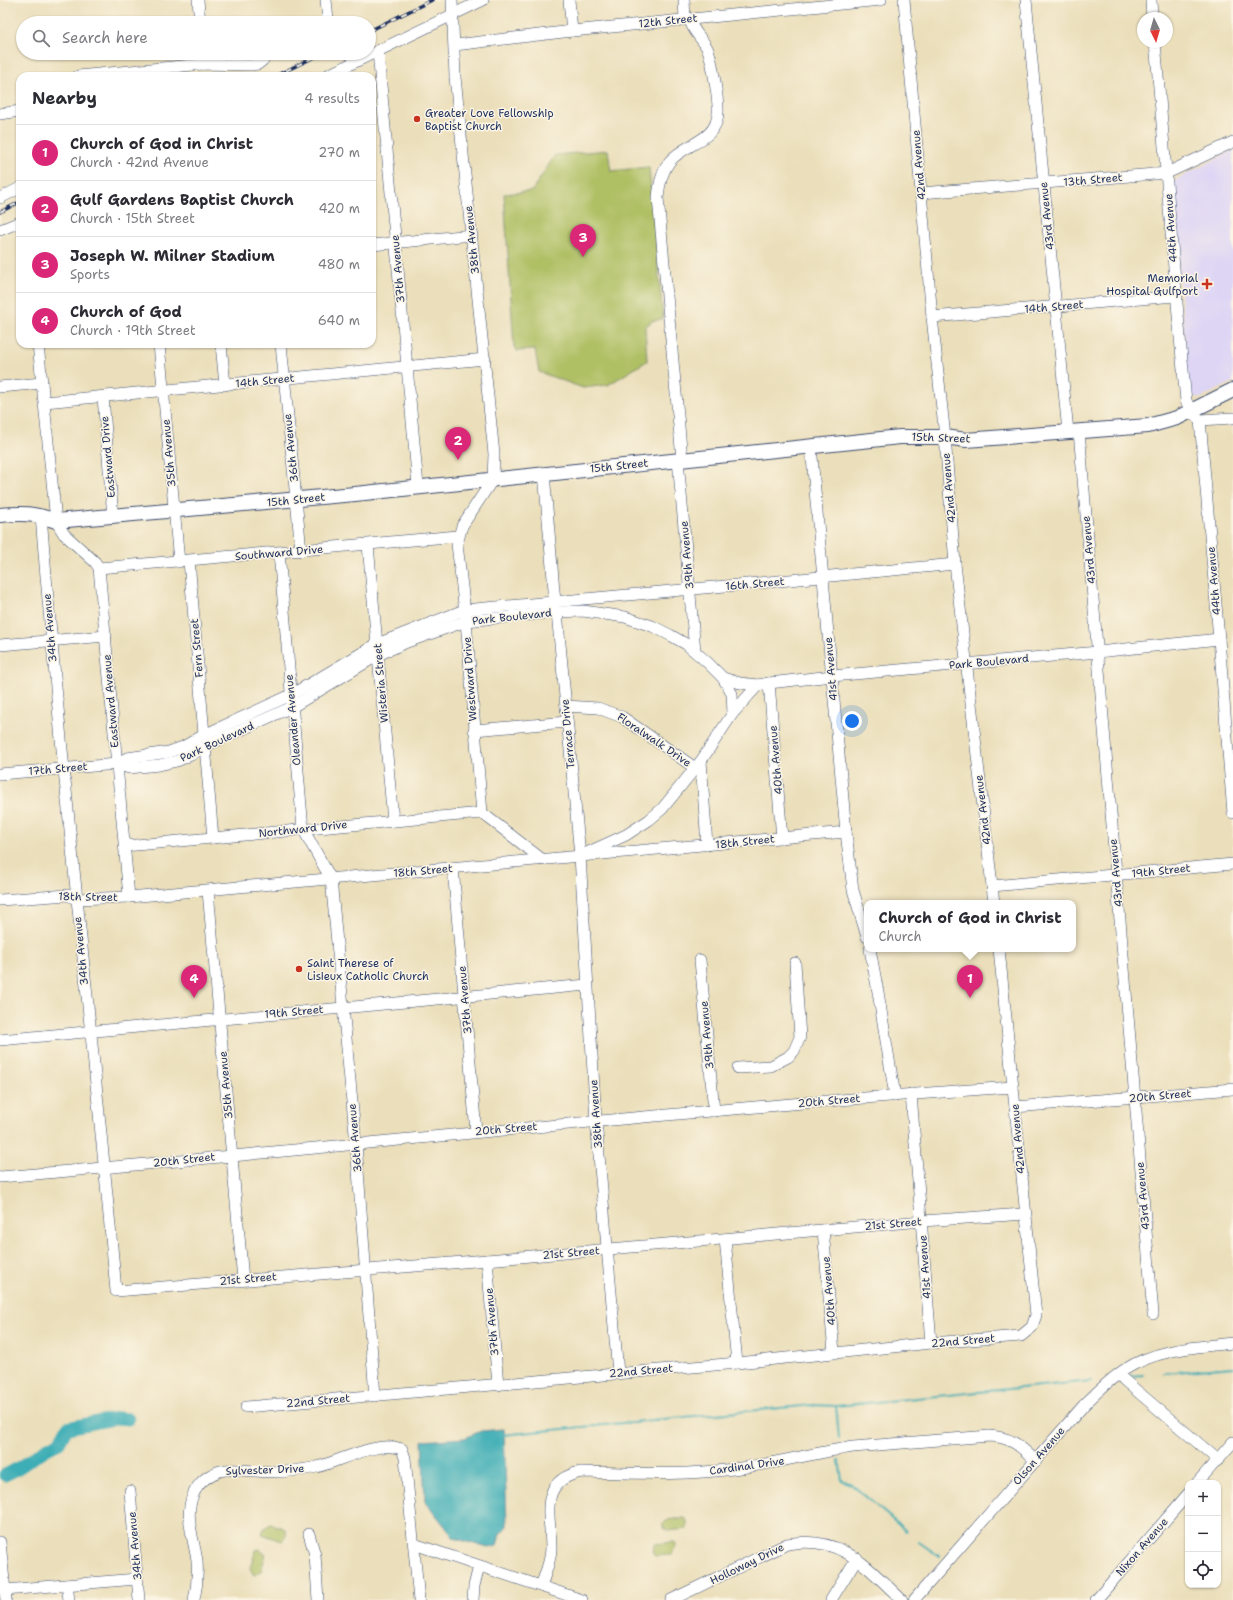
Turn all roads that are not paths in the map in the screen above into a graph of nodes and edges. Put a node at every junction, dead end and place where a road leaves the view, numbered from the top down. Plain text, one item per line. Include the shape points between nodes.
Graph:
1 (198, 0) edge
2 (326, 0) edge
3 (452, 0) edge
4 (483, 0) edge
5 (569, 0) edge
6 (684, 0) edge
7 (881, 0) edge
8 (904, 0) edge
9 (1026, 0) edge
10 (1151, 0) edge
11 (796, 4) edge
12 (1152, 12) edge
13 (453, 14) junction
14 (199, 16) edge
15 (328, 16) edge
16 (688, 19) junction
17 (572, 31) junction
18 (455, 45) junction
19 (1155, 48) edge
20 (378, 52) joint
21 (196, 60) edge
22 (207, 60) edge
23 (264, 60) edge
24 (361, 60) edge
25 (107, 72) edge
26 (335, 72) edge
27 (16, 112) edge
28 (0, 114) edge
29 (1233, 142) edge
30 (1167, 173) junction
31 (1043, 184) junction
32 (16, 190) edge
33 (921, 193) junction
34 (0, 198) edge
35 (16, 224) edge
36 (0, 230) edge
37 (472, 235) junction
38 (395, 243) junction
39 (376, 245) edge
40 (1175, 296) junction
41 (1055, 306) junction
42 (932, 317) junction
43 (38, 348) edge
44 (159, 348) edge
45 (221, 348) edge
46 (281, 348) edge
47 (485, 359) junction
48 (407, 367) junction
49 (284, 379) junction
50 (42, 383) junction
51 (225, 385) junction
52 (0, 387) edge
53 (1233, 390) edge
54 (164, 391) junction
55 (103, 397) junction
56 (45, 402) junction
57 (1196, 416) junction
58 (1233, 418) edge
59 (1073, 432) junction
60 (945, 437) junction
61 (811, 446) junction
62 (680, 459) junction
63 (544, 473) junction
64 (493, 479) junction
65 (418, 486) junction
66 (296, 500) junction
67 (174, 512) junction
68 (0, 515) edge
69 (41, 515) junction
70 (113, 517) junction
71 (56, 522) junction
72 (458, 536) junction
73 (368, 545) junction
74 (301, 551) junction
75 (279, 553) junction
76 (184, 561) junction
77 (955, 564) junction
78 (99, 568) junction
79 (822, 577) junction
80 (690, 590) junction
81 (556, 607) junction
82 (465, 616) junction
83 (106, 636) junction
84 (1220, 640) junction
85 (51, 641) junction
86 (377, 644) junction
87 (0, 645) edge
88 (695, 651) junction
89 (1098, 652) junction
90 (378, 655) junction
91 (967, 664) junction
92 (832, 676) junction
93 (723, 678) junction
94 (764, 684) junction
95 (291, 695) junction
96 (566, 706) junction
97 (292, 707) junction
98 (733, 713) junction
99 (567, 722) junction
100 (474, 730) junction
101 (204, 735) junction
102 (205, 746) junction
103 (117, 764) junction
104 (698, 765) junction
105 (64, 769) junction
106 (0, 774) edge
107 (482, 813) junction
108 (1233, 813) edge
109 (393, 821) junction
110 (303, 829) junction
111 (846, 832) junction
112 (213, 838) junction
113 (782, 838) junction
114 (708, 844) junction
115 (125, 846) junction
116 (580, 856) junction
117 (543, 860) junction
118 (1233, 864) edge
119 (453, 868) junction
120 (1116, 875) junction
121 (331, 879) junction
122 (992, 886) junction
123 (208, 891) junction
124 (129, 898) junction
125 (76, 899) junction
126 (0, 900) edge
127 (994, 900) edge
128 (864, 927) edge
129 (871, 952) edge
130 (999, 952) edge
131 (700, 960) dead end
132 (795, 964) dead end
133 (587, 985) junction
134 (464, 997) junction
135 (342, 1008) junction
136 (219, 1018) junction
137 (90, 1032) junction
138 (0, 1040) edge
139 (738, 1068) dead end
140 (1013, 1087) junction
141 (1233, 1089) edge
142 (911, 1094) junction
143 (895, 1096) junction
144 (1134, 1098) junction
145 (1015, 1107) junction
146 (714, 1111) junction
147 (596, 1121) junction
148 (476, 1132) junction
149 (356, 1144) junction
150 (232, 1155) junction
151 (105, 1168) junction
152 (0, 1177) edge
153 (1025, 1214) junction
154 (922, 1222) junction
155 (823, 1230) junction
156 (725, 1239) junction
157 (608, 1250) junction
158 (487, 1260) junction
159 (365, 1270) junction
160 (243, 1280) junction
161 (116, 1291) joint
162 (1153, 1314) dead end
163 (1032, 1327) joint
164 (1233, 1343) edge
165 (931, 1344) junction
166 (834, 1352) junction
167 (737, 1363) junction
168 (618, 1373) junction
169 (1119, 1374) junction
170 (498, 1385) junction
171 (376, 1396) junction
172 (246, 1407) dead end
173 (1233, 1442) edge
174 (1218, 1460) junction
175 (1036, 1461) junction
176 (1201, 1480) edge
177 (130, 1491) dead end
178 (1185, 1497) edge
179 (309, 1534) dead end
180 (0, 1542) edge
181 (414, 1544) junction
182 (857, 1558) junction
183 (479, 1566) junction
184 (137, 1579) junction
185 (67, 1585) junction
186 (541, 1586) junction
187 (6, 1595) edge
188 (69, 1600) edge
189 (139, 1600) edge
190 (194, 1600) edge
191 (318, 1600) edge
192 (419, 1600) edge
193 (473, 1600) edge
194 (582, 1600) edge
195 (671, 1600) edge
196 (831, 1600) edge
197 (902, 1600) edge
198 (914, 1600) edge
199 (1096, 1600) edge

1 - 14 street
2 - 15 street
3 - 13 street, 38th Avenue
4 - 13 street
5 - 17 street
6 - 16 street
7 - 11 street, 12th Street
8 - 33 street, 42nd Avenue
9 - 31 street, 43rd Avenue
10 - 12 street
11 - 16 street, 12th Street
13 - 18 street, 38th Avenue
13 - 20 street
16 - 17 street, 12th Street
16 - 62 street, 39th Avenue via 710,56 719,111 716,124 707,136 670,161 662,178 658,198
17 - 18 street, 12th Street
18 - 37 street, 38th Avenue via 455,77
19 - 30 street, 44th Avenue
20 - 38 street, 37th Avenue
21 - 25 street
22 - 23 street via 245,66 258,64
24 - 26 street
27 - 28 street
29 - 30 street, 13th Street
30 - 31 street, 13th Street
30 - 40 street, 44th Avenue
31 - 33 street, 13th Street
31 - 41 street, 43rd Avenue
32 - 34 street
33 - 42 street, 42nd Avenue
35 - 36 street
37 - 38 street
37 - 47 street, 38th Avenue
38 - 39 street
38 - 48 street, 37th Avenue
40 - 41 street, 14th Street
40 - 57 street, 44th Avenue via 1186,401
41 - 42 street, 14th Street
41 - 59 street, 43rd Avenue
42 - 60 street, 42nd Avenue
43 - 50 street
44 - 54 street, 35th Avenue
45 - 51 street
46 - 49 street, 36th Avenue
47 - 48 street, 14th Street
47 - 64 street, 38th Avenue via 494,454
48 - 49 street, 14th Street
48 - 65 street, 37th Avenue
49 - 51 street, 14th Street
49 - 66 street, 36th Avenue
50 - 52 street
50 - 56 street
51 - 54 street, 14th Street
53 - 57 main road
54 - 55 street, 14th Street
54 - 67 street, 35th Avenue
55 - 56 street, 14th Street
55 - 70 street, Eastward Drive
56 - 71 street
57 - 58 street, 15th Street
57 - 59 main road, 15th Street via 1148,426
57 - 84 street, 44th Avenue
59 - 60 main road, 15th Street via 966,440
59 - 89 street, 43rd Avenue
60 - 61 main road, 15th Street via 900,437
60 - 77 street, 42nd Avenue
61 - 62 main road, 15th Street
61 - 79 street, 41st Avenue
62 - 63 main road, 15th Street
62 - 80 street, 39th Avenue
63 - 64 main road, 15th Street
63 - 81 street, Terrace Drive
64 - 65 main road, 15th Street
64 - 72 street, Westward Drive
65 - 66 main road, 15th Street
66 - 67 main road, 15th Street
66 - 74 street, 36th Avenue
67 - 70 main road, 15th Street
67 - 76 street, 35th Avenue
68 - 69 main road
69 - 71 main road
69 - 85 street, 34th Avenue
70 - 71 main road, 15th Street
71 - 78 street via 64,534
72 - 73 street, Southward Drive
72 - 82 street, Westward Drive
73 - 74 street, Southward Drive
73 - 86 street, Wisteria Street
74 - 75 street, Southward Drive
75 - 76 street, Southward Drive
75 - 95 street, Oleander Avenue
76 - 78 street, Southward Drive
76 - 101 street, Fern Street
77 - 79 street, 16th Street
77 - 91 street, 42nd Avenue
78 - 83 street, Eastward Avenue
79 - 80 street, 16th Street
79 - 92 street, 41st Avenue
80 - 81 street, 16th Street via 607,597
80 - 88 street, 39th Avenue
81 - 82 street, Park Boulevard
81 - 88 street, Park Boulevard via 611,614 640,621 670,635
81 - 96 street, Terrace Drive
82 - 86 street, Park Boulevard
82 - 90 street, Park Boulevard
82 - 100 street, Westward Drive
83 - 85 street
83 - 103 street, Eastward Avenue
84 - 89 street, Park Boulevard
84 - 108 street, 44th Avenue
85 - 87 street
85 - 105 street, 34th Avenue
86 - 90 street, Wisteria Street
86 - 95 street, Park Boulevard
88 - 93 street, Park Boulevard
89 - 91 street, Park Boulevard
89 - 120 street, 43rd Avenue
90 - 97 street, Park Boulevard
90 - 109 street, Wisteria Street
91 - 92 street, Park Boulevard
91 - 122 street, 42nd Avenue
92 - 94 street, Park Boulevard
92 - 111 street, 41st Avenue
93 - 94 street, Park Boulevard via 740,684
93 - 98 street, Park Boulevard via 732,694
94 - 98 street
94 - 113 street, 40th Avenue
95 - 97 street, Oleander Avenue
95 - 101 street, Park Boulevard
96 - 99 street, Terrace Drive
96 - 104 street, Floralwalk Drive via 598,708 622,717
97 - 102 street, Park Boulevard
97 - 110 street, Oleander Avenue
98 - 104 street
99 - 100 street
99 - 116 street, Terrace Drive
100 - 107 street, Westward Drive
101 - 102 street, Fern Street
101 - 103 street, Park Boulevard via 173,751 127,758
102 - 103 street, Park Boulevard via 191,755 164,764 129,768
102 - 112 street
103 - 105 street, 17th Street
103 - 115 street, Eastward Avenue
104 - 114 street
104 - 116 street via 662,809 649,820 626,835
105 - 106 street, 17th Street
105 - 125 street, 34th Avenue
107 - 109 street, Northward Drive
107 - 117 street
109 - 110 street, Northward Drive
110 - 112 street, Northward Drive
110 - 121 street, Oleander Avenue
111 - 113 street, 18th Street
111 - 128 street, 41st Avenue via 853,890
112 - 115 street, Northward Drive
113 - 114 street, 18th Street
114 - 116 street, 18th Street
115 - 124 street, Eastward Avenue
116 - 117 street, 18th Street
116 - 133 street, 38th Avenue
117 - 119 street, 18th Street
118 - 120 street, 19th Street
119 - 121 street, 18th Street
119 - 134 street, 37th Avenue
120 - 122 street, 19th Street
120 - 144 street, 43rd Avenue
121 - 123 street, 18th Street
121 - 135 street, 36th Avenue
122 - 127 street, 42nd Avenue
123 - 124 street, 18th Street
123 - 136 street, 35th Avenue
124 - 125 street, 18th Street
125 - 126 street, 18th Street via 68,895
125 - 137 street, 34th Avenue
129 - 143 street
130 - 140 street, 42nd Avenue
131 - 146 street, 39th Avenue
132 - 139 street via 800,1037 794,1051 771,1066
133 - 134 street, 19th Street
133 - 147 street, 38th Avenue
134 - 135 street, 19th Street
134 - 148 street, 37th Avenue
135 - 136 street, 19th Street
135 - 149 street, 36th Avenue
136 - 137 street, 19th Street
136 - 150 street, 35th Avenue
137 - 138 street, 19th Street
137 - 151 street, 34th Avenue
140 - 142 street, 20th Street
140 - 145 street, 42nd Avenue
141 - 144 street, 20th Street
142 - 143 street, 20th Street
142 - 154 street, 41st Avenue
143 - 146 street, 20th Street
144 - 145 street, 20th Street
144 - 162 street, 43rd Avenue
145 - 153 street, 42nd Avenue
146 - 147 street, 20th Street
147 - 148 street, 20th Street
147 - 157 street, 38th Avenue
148 - 149 street, 20th Street
149 - 150 street, 20th Street
149 - 159 street, 36th Avenue
150 - 151 street, 20th Street
150 - 160 street, 35th Avenue
151 - 152 street, 20th Street
151 - 161 street, 34th Avenue
153 - 154 street, 21st Street
153 - 163 street, 42nd Avenue via 1036,1315
154 - 155 street, 21st Street
154 - 165 street, 41st Avenue
155 - 156 street, 21st Street
155 - 166 street, 40th Avenue
156 - 157 street, 21st Street
156 - 167 street
157 - 158 street, 21st Street
157 - 168 street, 38th Avenue
158 - 159 street, 21st Street
158 - 170 street, 37th Avenue
159 - 160 street, 21st Street
159 - 171 street, 36th Avenue
160 - 161 street, 21st Street
163 - 165 street, 22nd Street via 1021,1336
164 - 169 street, Olson Avenue via 1189,1347 1155,1356
165 - 166 street, 22nd Street
166 - 167 street, 22nd Street
167 - 168 street, 22nd Street
168 - 170 street, 22nd Street
169 - 174 street
169 - 175 street, Olson Avenue via 1084,1405
170 - 171 street, 22nd Street
171 - 172 street, 22nd Street
173 - 174 street
174 - 176 street
175 - 186 street, Cardinal Drive via 1009,1439 989,1436 846,1448 770,1463 705,1472 574,1473 554,1488 549,1502 550,1558
175 - 198 street, Olson Avenue
177 - 184 street, 34th Avenue
178 - 199 street, Nixon Avenue
179 - 191 street via 315,1555
180 - 187 street
181 - 183 street
181 - 190 street, Sylvester Drive via 406,1458 402,1449 394,1446 366,1450 299,1470 226,1470 209,1476 202,1482 193,1495 189,1511 197,1572
181 - 192 street
182 - 195 street, Holloway Drive via 817,1543 801,1541 787,1544
182 - 196 street
182 - 197 street, Holloway Drive
183 - 186 street
183 - 193 street
184 - 185 street
184 - 189 street, 34th Avenue
185 - 187 street
185 - 188 street
186 - 194 street

